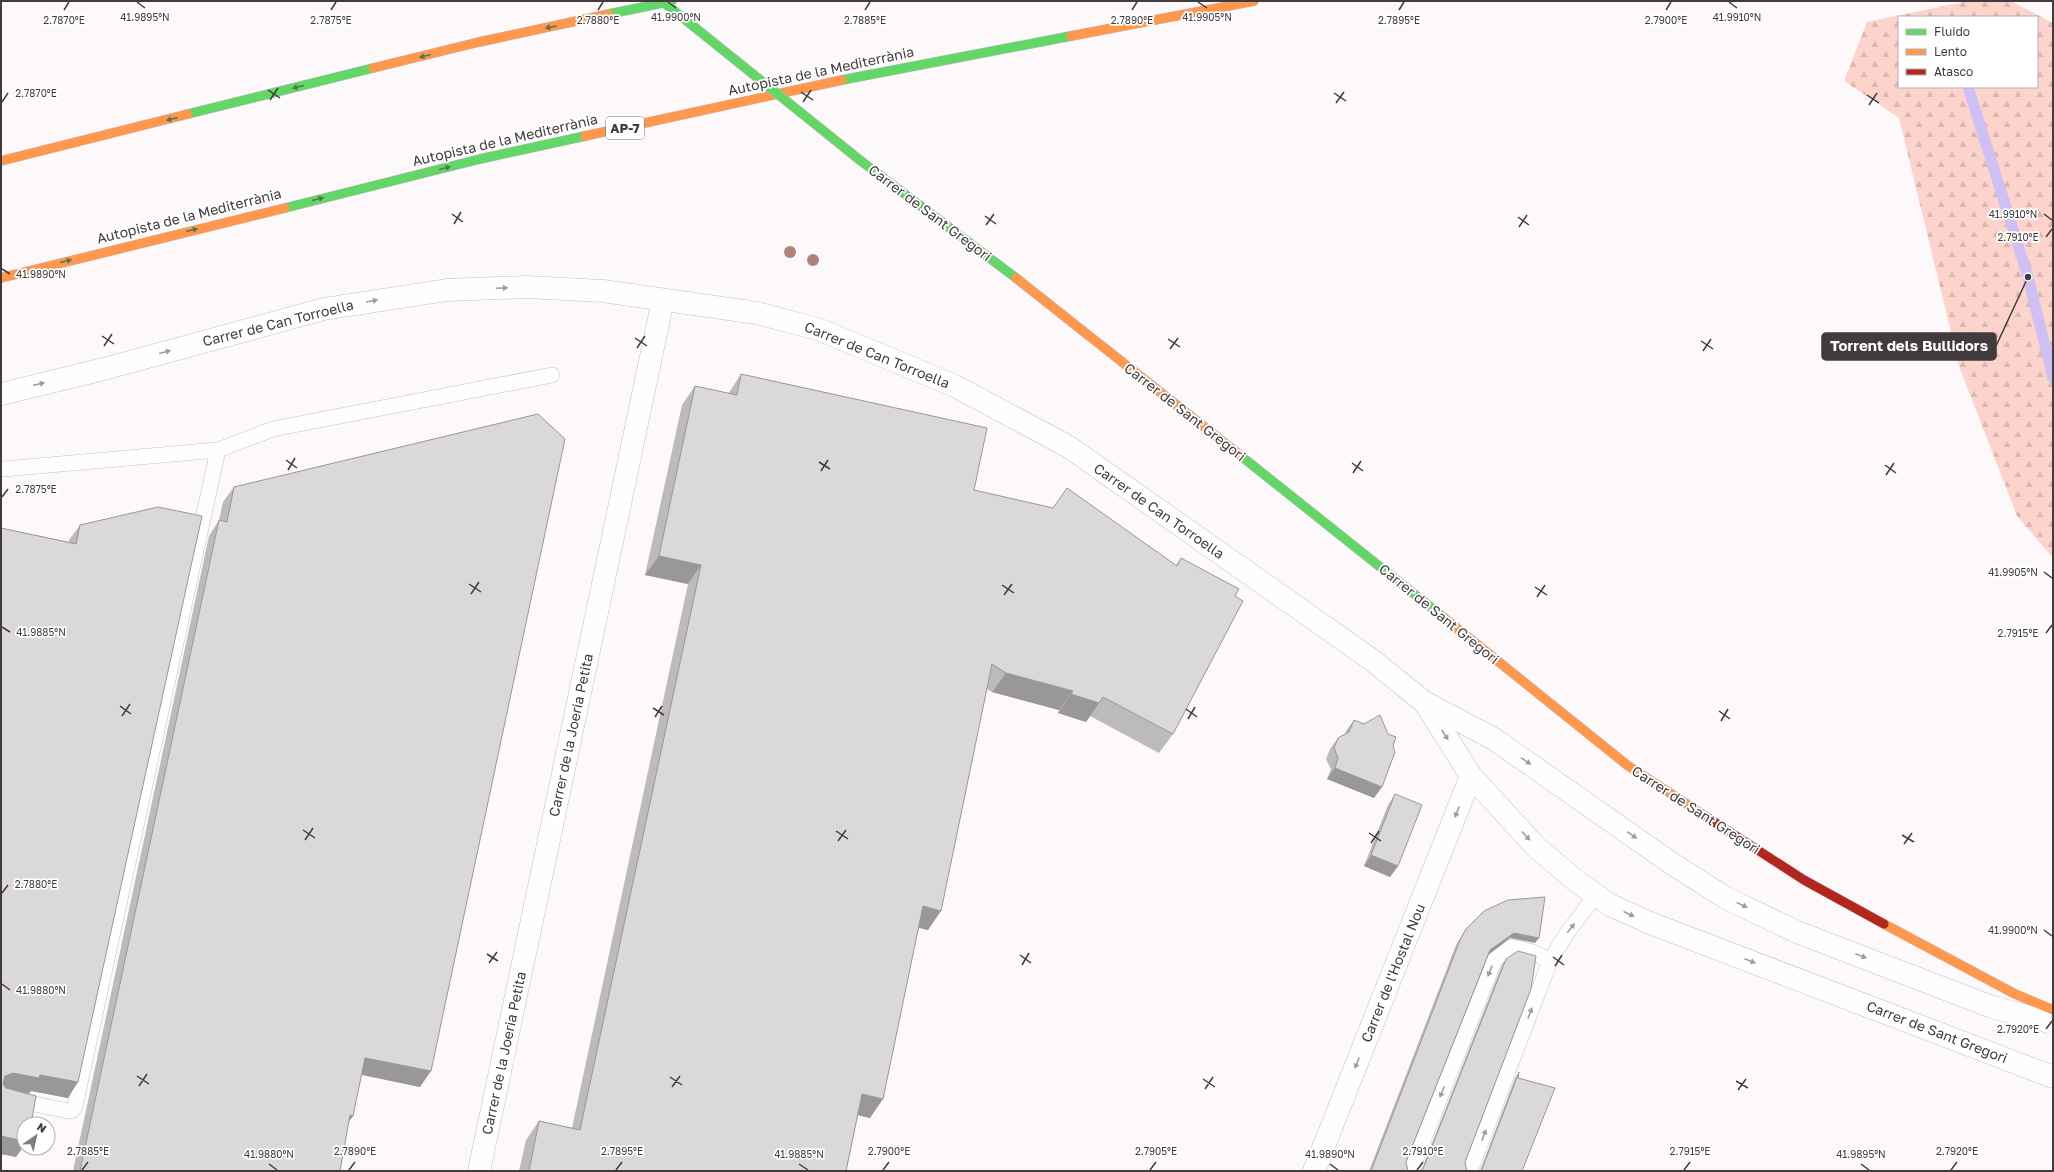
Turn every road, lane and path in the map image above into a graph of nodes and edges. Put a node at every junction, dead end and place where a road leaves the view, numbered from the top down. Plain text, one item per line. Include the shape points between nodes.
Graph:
1 (662, 1) edge
2 (672, 1) edge
3 (1254, 1) edge
4 (1, 162) edge
5 (1, 278) edge
6 (663, 300) junction
7 (552, 375) dead end
8 (1, 394) edge
9 (218, 450) junction
10 (4, 469) dead end
11 (1424, 702) junction
12 (1471, 776) junction
13 (1596, 895) junction
14 (1550, 961) junction
15 (2053, 1010) edge
16 (2053, 1023) edge
17 (2053, 1077) edge
18 (1, 1097) edge
19 (479, 1171) edge
20 (1314, 1171) edge
21 (1411, 1171) edge
22 (1470, 1171) edge

1 - 15 main road, Carrer de Sant Gregori, bridge via 861,161 966,239 1302,504 1627,765 1804,880 1917,943 2015,994
2 -> 4 main road via 479,42
5 -> 3 main road, Autopista de la Mediterrània / AP-7 via 480,159 886,71
8 -> 6 street, Carrer de Can Torroella via 104,369 324,309 380,299 447,290 526,287 603,291
6 - 11 street, Carrer de Can Torroella via 757,313 818,329 955,386 1069,447 1372,660
6 - 19 street, Carrer de la Joeria Petita
7 - 9 lane via 273,429
9 - 10 lane
9 - 18 lane via 75,1106 73,1110 68,1111
11 -> 12 street, Carrer de Sant Gregori
11 -> 16 street, Carrer de Can Torroella via 1494,739 1671,863 1726,898 1797,932 1978,1001
12 -> 13 street, Carrer de Sant Gregori via 1536,847
12 -> 20 street, Carrer de l'Hostal Nou
14 -> 13 lane via 1567,933
13 -> 17 street, Carrer de Sant Gregori via 1610,905 1650,923
14 -> 21 lane via 1533,952 1512,947 1495,959
22 -> 14 lane

